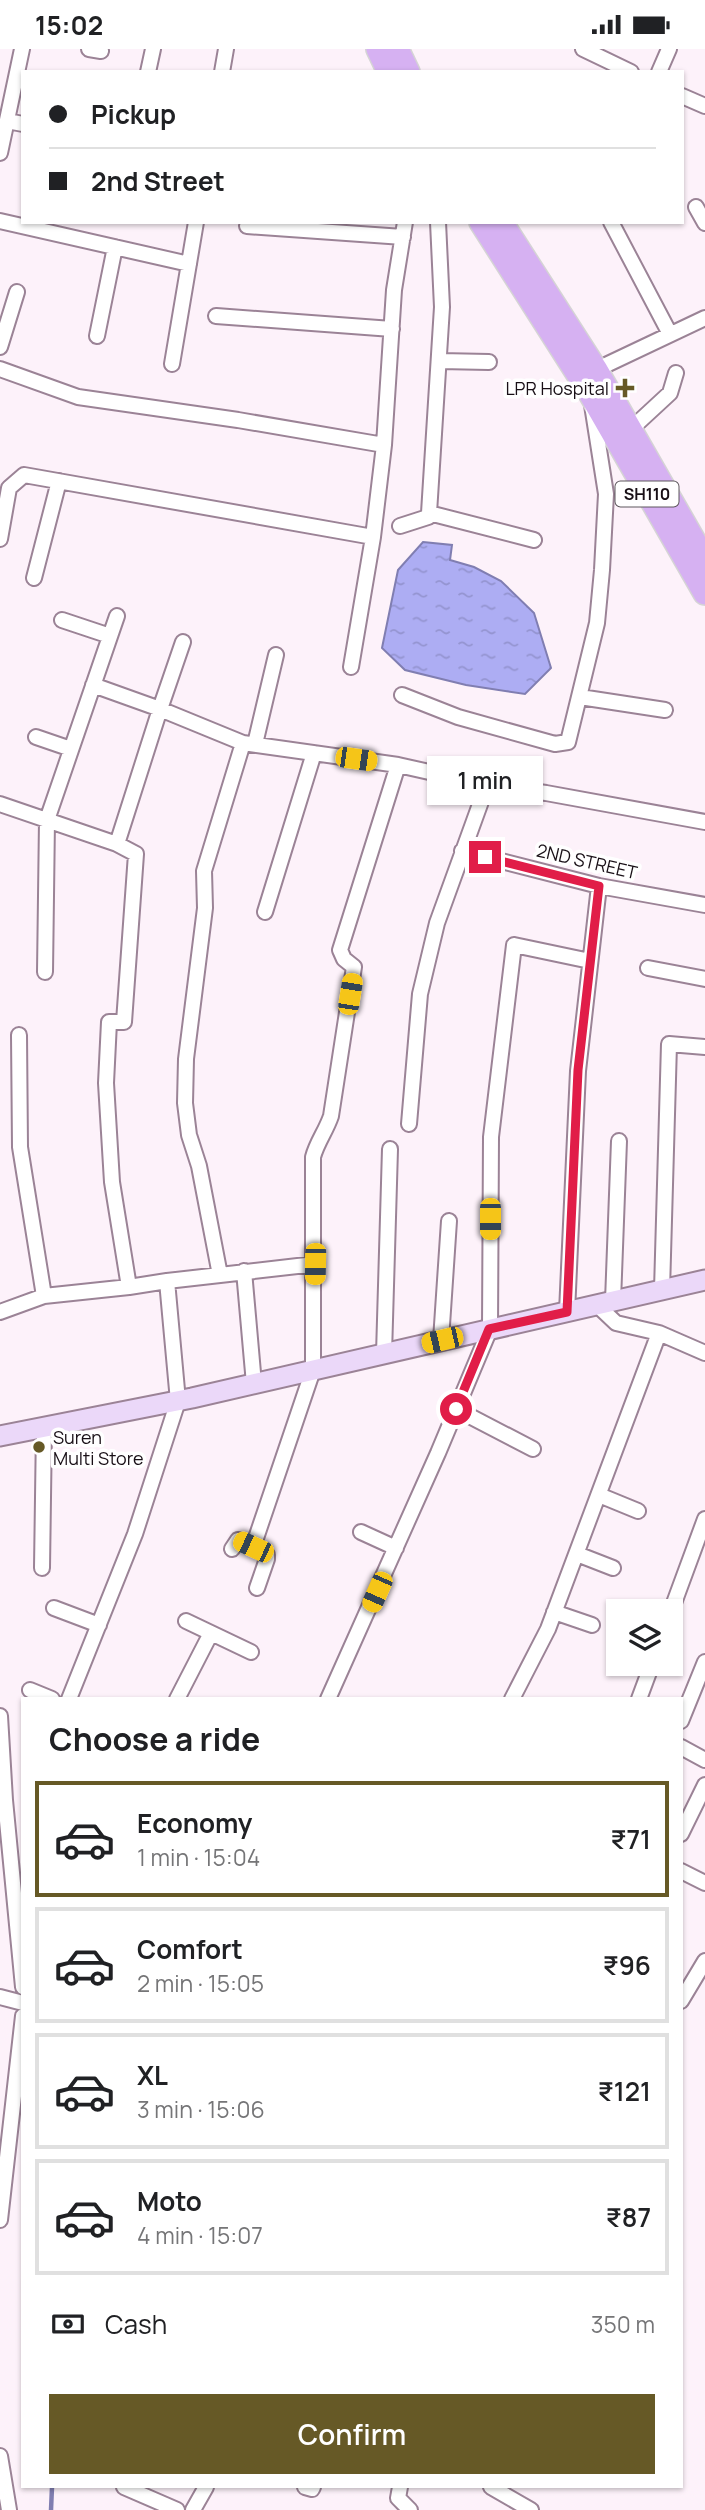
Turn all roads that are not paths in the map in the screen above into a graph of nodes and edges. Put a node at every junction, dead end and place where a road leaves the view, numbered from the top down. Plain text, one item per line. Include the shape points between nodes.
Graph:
1 (22, 49) edge
2 (153, 49) edge
3 (226, 49) edge
4 (378, 49) edge
5 (397, 49) edge
6 (583, 49) edge
7 (669, 49) edge
8 (148, 70) edge
9 (222, 70) edge
10 (388, 70) edge
11 (407, 70) edge
12 (627, 70) edge
13 (660, 70) edge
14 (684, 97) edge
15 (705, 106) edge
16 (7, 121) junction
17 (21, 124) edge
18 (0, 153) edge
19 (696, 207) dead end
20 (0, 221) edge
21 (705, 223) edge
22 (197, 224) edge
23 (438, 224) edge
24 (482, 224) edge
25 (502, 224) edge
26 (612, 224) edge
27 (247, 226) dead end
28 (404, 230) edge
29 (115, 247) junction
30 (189, 264) junction
31 (17, 292) dead end
32 (216, 316) dead end
33 (705, 318) edge
34 (392, 329) junction
35 (670, 334) junction
36 (97, 336) dead end
37 (0, 347) edge
38 (440, 361) junction
39 (489, 362) dead end
40 (172, 363) dead end
41 (0, 369) edge
42 (676, 373) dead end
43 (588, 380) junction
44 (630, 430) junction
45 (384, 445) junction
46 (59, 481) junction
47 (429, 513) junction
48 (400, 526) dead end
49 (373, 537) junction
50 (0, 539) edge
51 (534, 540) dead end
52 (705, 560) edge
53 (34, 578) dead end
54 (705, 593) edge
55 (117, 616) dead end
56 (62, 620) dead end
57 (110, 636) junction
58 (183, 642) dead end
59 (276, 655) dead end
60 (351, 667) dead end
61 (93, 685) junction
62 (402, 695) dead end
63 (580, 697) junction
64 (160, 709) junction
65 (665, 710) dead end
66 (36, 737) dead end
67 (249, 743) junction
68 (71, 749) junction
69 (314, 753) junction
70 (398, 765) junction
71 (487, 785) junction
72 (0, 804) edge
73 (47, 820) junction
74 (705, 822) edge
75 (117, 844) junction
76 (462, 851) junction
77 (599, 886) junction
78 (705, 905) edge
79 (265, 912) dead end
80 (590, 961) junction
81 (648, 968) dead end
82 (45, 972) dead end
83 (705, 979) edge
84 (19, 1035) dead end
85 (705, 1047) edge
86 (409, 1123) dead end
87 (619, 1141) dead end
88 (390, 1149) dead end
89 (449, 1221) dead end
90 (315, 1264) junction
91 (244, 1271) junction
92 (220, 1275) junction
93 (705, 1280) edge
94 (167, 1281) junction
95 (129, 1287) junction
96 (662, 1290) junction
97 (44, 1296) junction
98 (605, 1303) junction
99 (0, 1312) edge
100 (567, 1312) junction
101 (489, 1329) junction
102 (659, 1333) junction
103 (442, 1340) junction
104 (705, 1353) edge
105 (384, 1354) junction
106 (313, 1370) junction
107 (254, 1384) junction
108 (178, 1401) junction
109 (456, 1409) junction
110 (44, 1427) junction
111 (0, 1436) edge
112 (534, 1449) dead end
113 (599, 1495) junction
114 (638, 1511) dead end
115 (705, 1519) edge
116 (361, 1532) dead end
117 (253, 1547) junction
118 (396, 1548) junction
119 (232, 1549) dead end
120 (577, 1553) junction
121 (42, 1568) dead end
122 (612, 1568) dead end
123 (257, 1588) dead end
124 (676, 1599) edge
125 (54, 1608) dead end
126 (554, 1612) junction
127 (186, 1622) dead end
128 (99, 1625) junction
129 (592, 1625) dead end
130 (211, 1633) junction
131 (251, 1652) dead end
132 (705, 1662) edge
133 (648, 1676) edge
134 (30, 1690) dead end
135 (47, 1697) edge
136 (70, 1697) edge
137 (178, 1697) edge
138 (329, 1697) edge
139 (513, 1697) edge
140 (640, 1697) edge
141 (0, 1716) edge
142 (683, 1716) edge
143 (683, 1748) edge
144 (705, 1760) edge
145 (705, 1786) edge
146 (3, 1800) edge
147 (683, 1830) edge
148 (683, 1872) edge
149 (705, 1883) edge
150 (0, 1898) edge
151 (16, 1902) junction
152 (705, 1961) edge
153 (21, 1963) edge
154 (0, 1997) edge
155 (683, 1998) edge
156 (21, 2002) edge
157 (21, 2034) edge
158 (0, 2220) edge
159 (0, 2456) edge
160 (126, 2488) edge
161 (205, 2488) edge
162 (400, 2488) edge
163 (493, 2488) edge
164 (173, 2509) edge
165 (9, 2510) edge
166 (193, 2510) edge
167 (410, 2510) edge
168 (531, 2510) edge

1 - 16 street
2 - 8 street
3 - 9 street
4 - 10 main road
5 - 11 main road
6 - 12 street
7 - 13 street
14 - 15 street
16 - 17 street
16 - 18 street
19 - 21 street
20 - 29 street
22 - 30 street
23 - 38 street via 443,307
24 - 43 main road, SH110
25 - 43 main road, SH110
26 - 35 street
27 - 28 street
28 - 34 street
29 - 30 street
29 - 36 street
30 - 40 street
31 - 37 street
32 - 34 street
33 - 35 street
34 - 45 street
35 - 43 street
38 - 39 street
38 - 47 street
41 - 45 street via 78,397
42 - 44 street via 670,393
43 - 44 main road, SH110
43 - 54 main road, SH110
43 - 63 street via 606,494 597,623
44 - 52 main road, SH110
45 - 49 street
46 - 49 street
46 - 50 street via 24,475 9,488
46 - 53 street
47 - 48 street
47 - 51 street
49 - 60 street
55 - 57 street
56 - 57 street
57 - 61 street
58 - 64 street
59 - 67 street
61 - 64 street
61 - 68 street
62 - 63 street via 458,717 560,745 568,743
63 - 65 street
64 - 67 street
64 - 75 street
66 - 68 street
67 - 69 street
67 - 92 street via 204,871 205,908 186,1059 189,1135
68 - 73 street
69 - 70 street
69 - 79 street
70 - 71 street
70 - 90 street via 340,950 354,967 331,1116 313,1157
71 - 74 street
71 - 76 street
72 - 73 street
73 - 75 street
73 - 82 street
75 - 95 street via 136,854 124,1022 108,1022 106,1083 112,1182
76 - 77 street, 2ND STREET
76 - 86 street via 437,923 420,994
77 - 78 street, 2ND STREET
77 - 80 street
80 - 100 street via 578,1070
80 - 101 street via 514,945 491,1137
81 - 83 street
84 - 97 street via 20,1147
85 - 96 street via 669,1044
87 - 98 street
88 - 105 street
89 - 103 street
90 - 91 street
90 - 106 street
91 - 92 street
91 - 107 street
92 - 94 street
93 - 96 street
94 - 95 street
94 - 108 street
95 - 97 street
96 - 98 street
97 - 99 street
98 - 100 street
98 - 102 street via 616,1323
100 - 101 street
101 - 103 street
101 - 109 street
102 - 104 street
102 - 113 street
103 - 105 street
105 - 106 street
106 - 107 street
106 - 117 street
107 - 108 street
108 - 110 street
108 - 128 street via 135,1534
109 - 112 street
109 - 118 street
110 - 111 street
110 - 121 street
113 - 114 street
113 - 120 street
115 - 124 street
116 - 118 street
117 - 119 street via 238,1540
117 - 123 street via 267,1559
118 - 138 street
120 - 122 street
120 - 126 street
125 - 128 street
126 - 129 street
126 - 139 street
127 - 130 street
128 - 136 street
130 - 131 street
130 - 137 street
132 - 142 street
133 - 140 street
134 - 135 street
141 - 146 street
143 - 144 street
145 - 147 street
146 - 151 street
148 - 149 street
150 - 151 street
151 - 153 street
152 - 155 street
154 - 156 street
157 - 158 street
159 - 165 street
160 - 164 street
161 - 166 street
162 - 167 street via 398,2498
163 - 168 street

